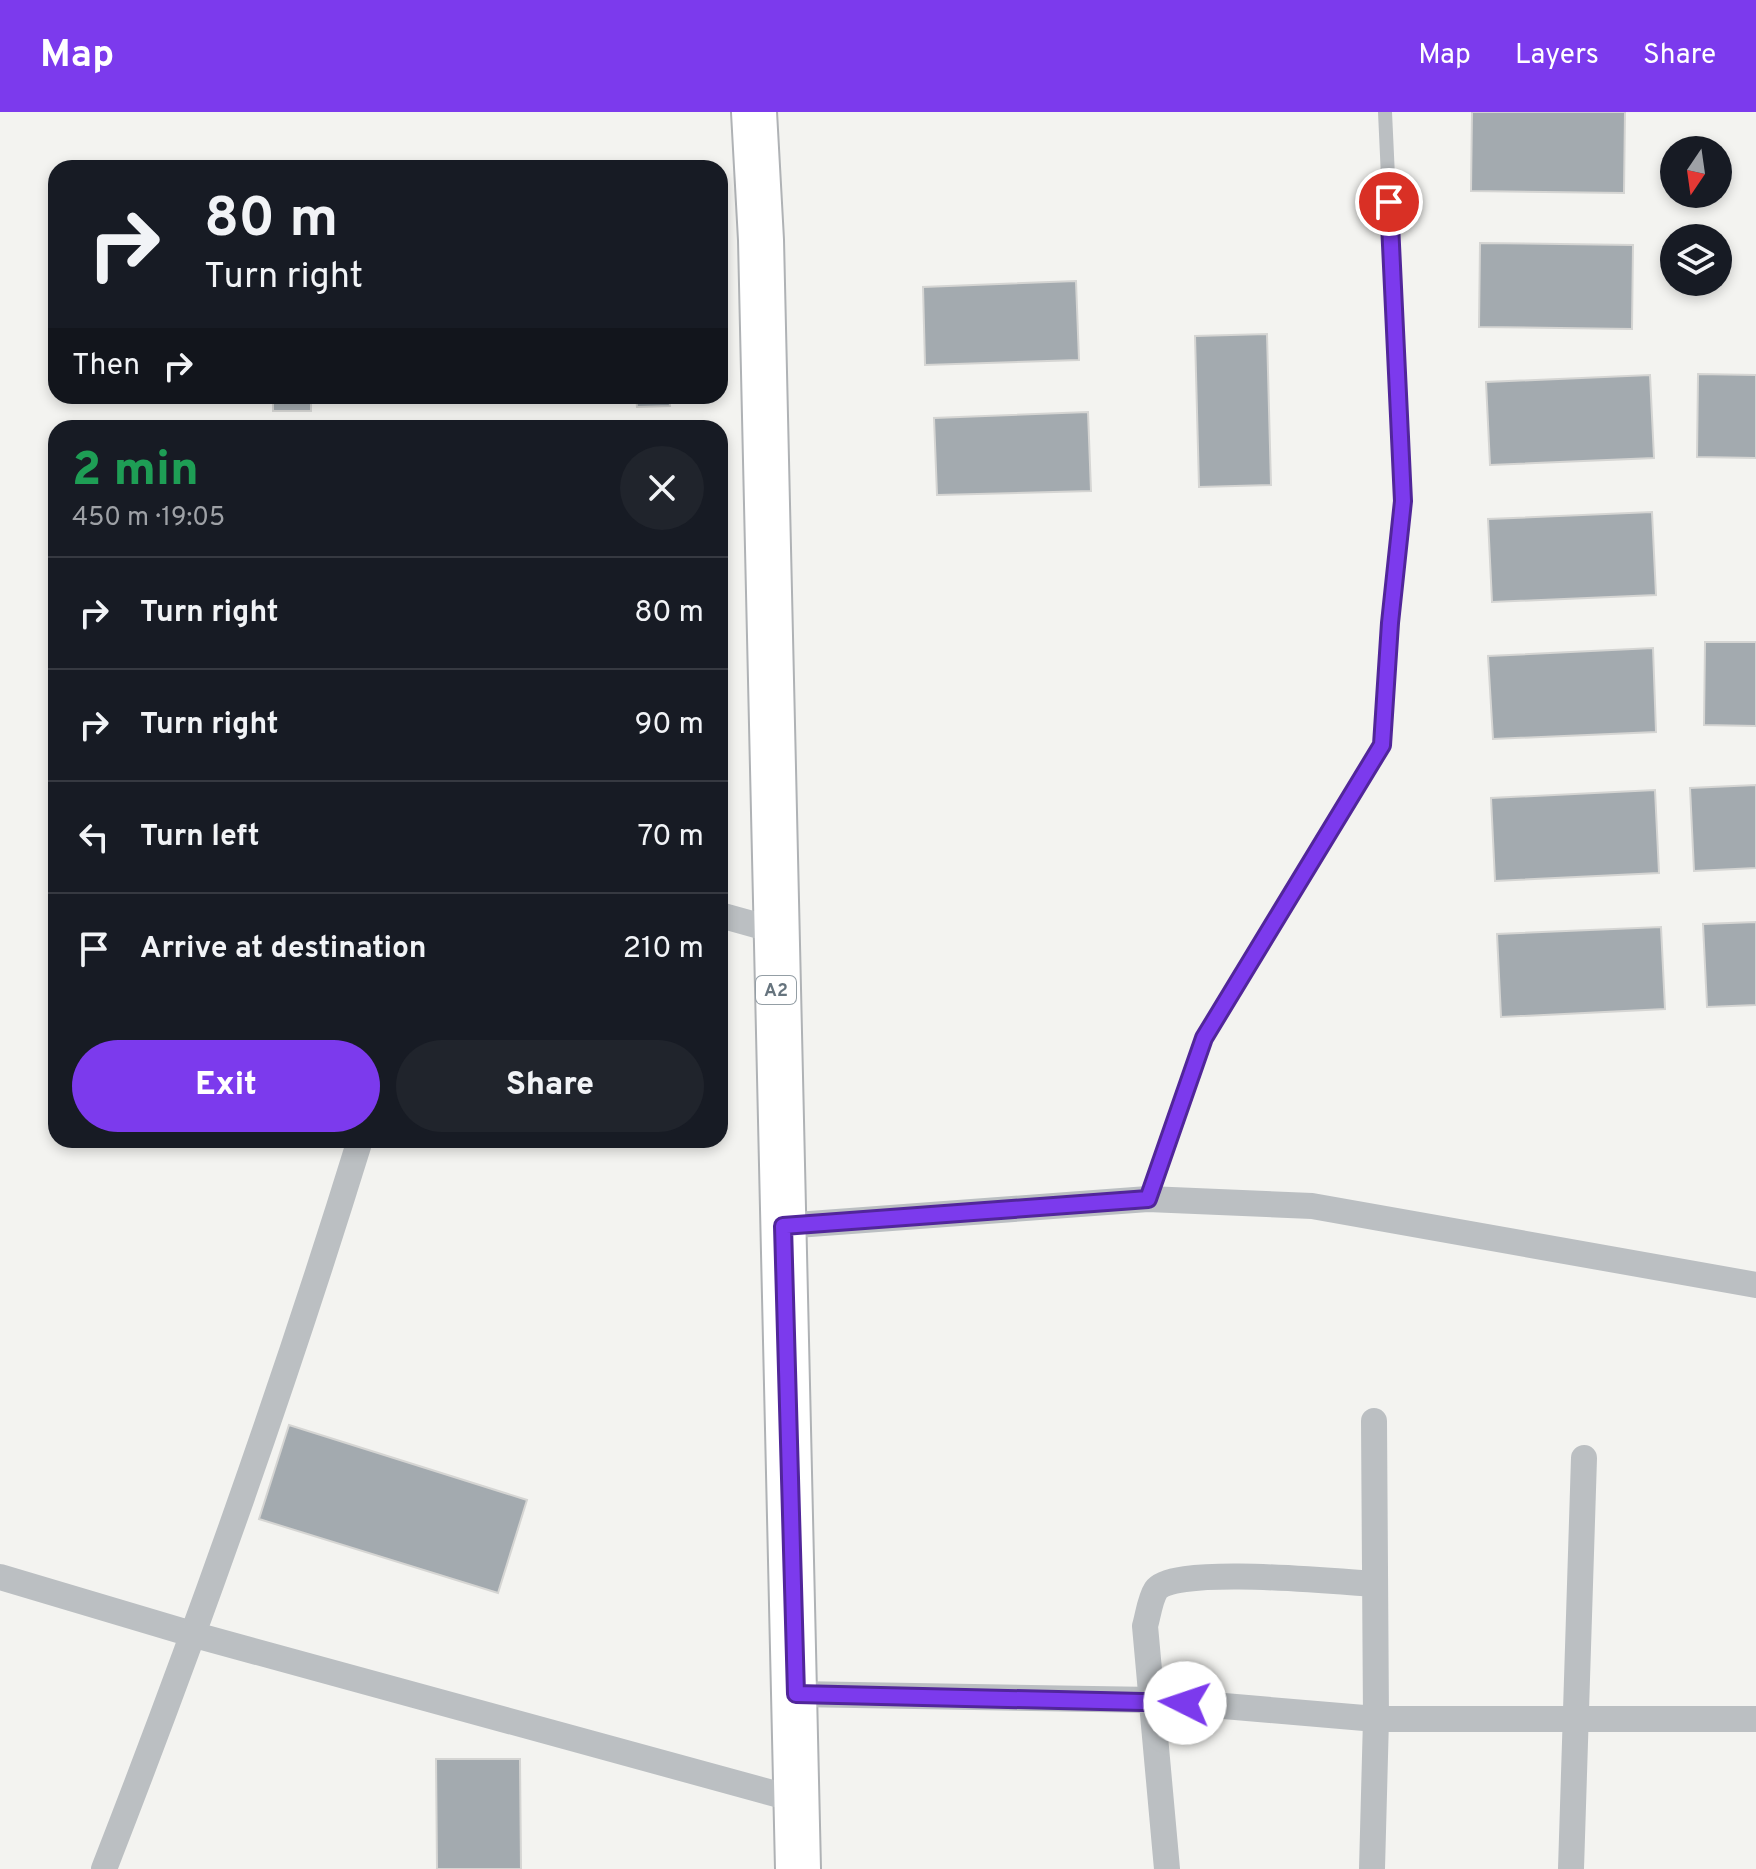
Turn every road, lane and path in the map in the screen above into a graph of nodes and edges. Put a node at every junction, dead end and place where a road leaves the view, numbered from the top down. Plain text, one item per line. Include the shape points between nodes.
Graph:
1 (754, 112) edge
2 (1385, 112) edge
3 (728, 917) edge
4 (774, 930) junction
5 (358, 1148) edge
6 (1148, 1199) junction
7 (783, 1226) junction
8 (1756, 1285) edge
9 (1374, 1421) dead end
10 (1584, 1458) dead end
11 (0, 1577) edge
12 (1374, 1584) junction
13 (195, 1635) junction
14 (796, 1694) junction
15 (1154, 1700) junction
16 (1376, 1719) junction
17 (1573, 1719) junction
18 (1756, 1719) edge
19 (798, 1800) junction
20 (104, 1869) edge
21 (798, 1869) edge
22 (1167, 1869) edge
23 (1372, 1869) edge
24 (1571, 1869) edge

1 - 4 highway, A2 via 762,256
2 - 6 lane via 1403,501 1382,745 1204,1038
3 - 4 street
4 - 7 highway, A2
5 - 13 street via 303,1325
6 - 7 street
6 - 8 street via 1312,1206
7 - 14 highway, A2
9 - 12 street
10 - 17 street
11 - 13 street
12 - 15 street via 1240,1576 1170,1580 1156,1590 1145,1626
12 - 16 street
13 - 19 street
13 - 20 street
14 - 15 street
14 - 19 highway, A2
15 - 16 street
15 - 22 street
16 - 17 street
16 - 23 street
17 - 18 street
17 - 24 street
19 - 21 highway, A2

